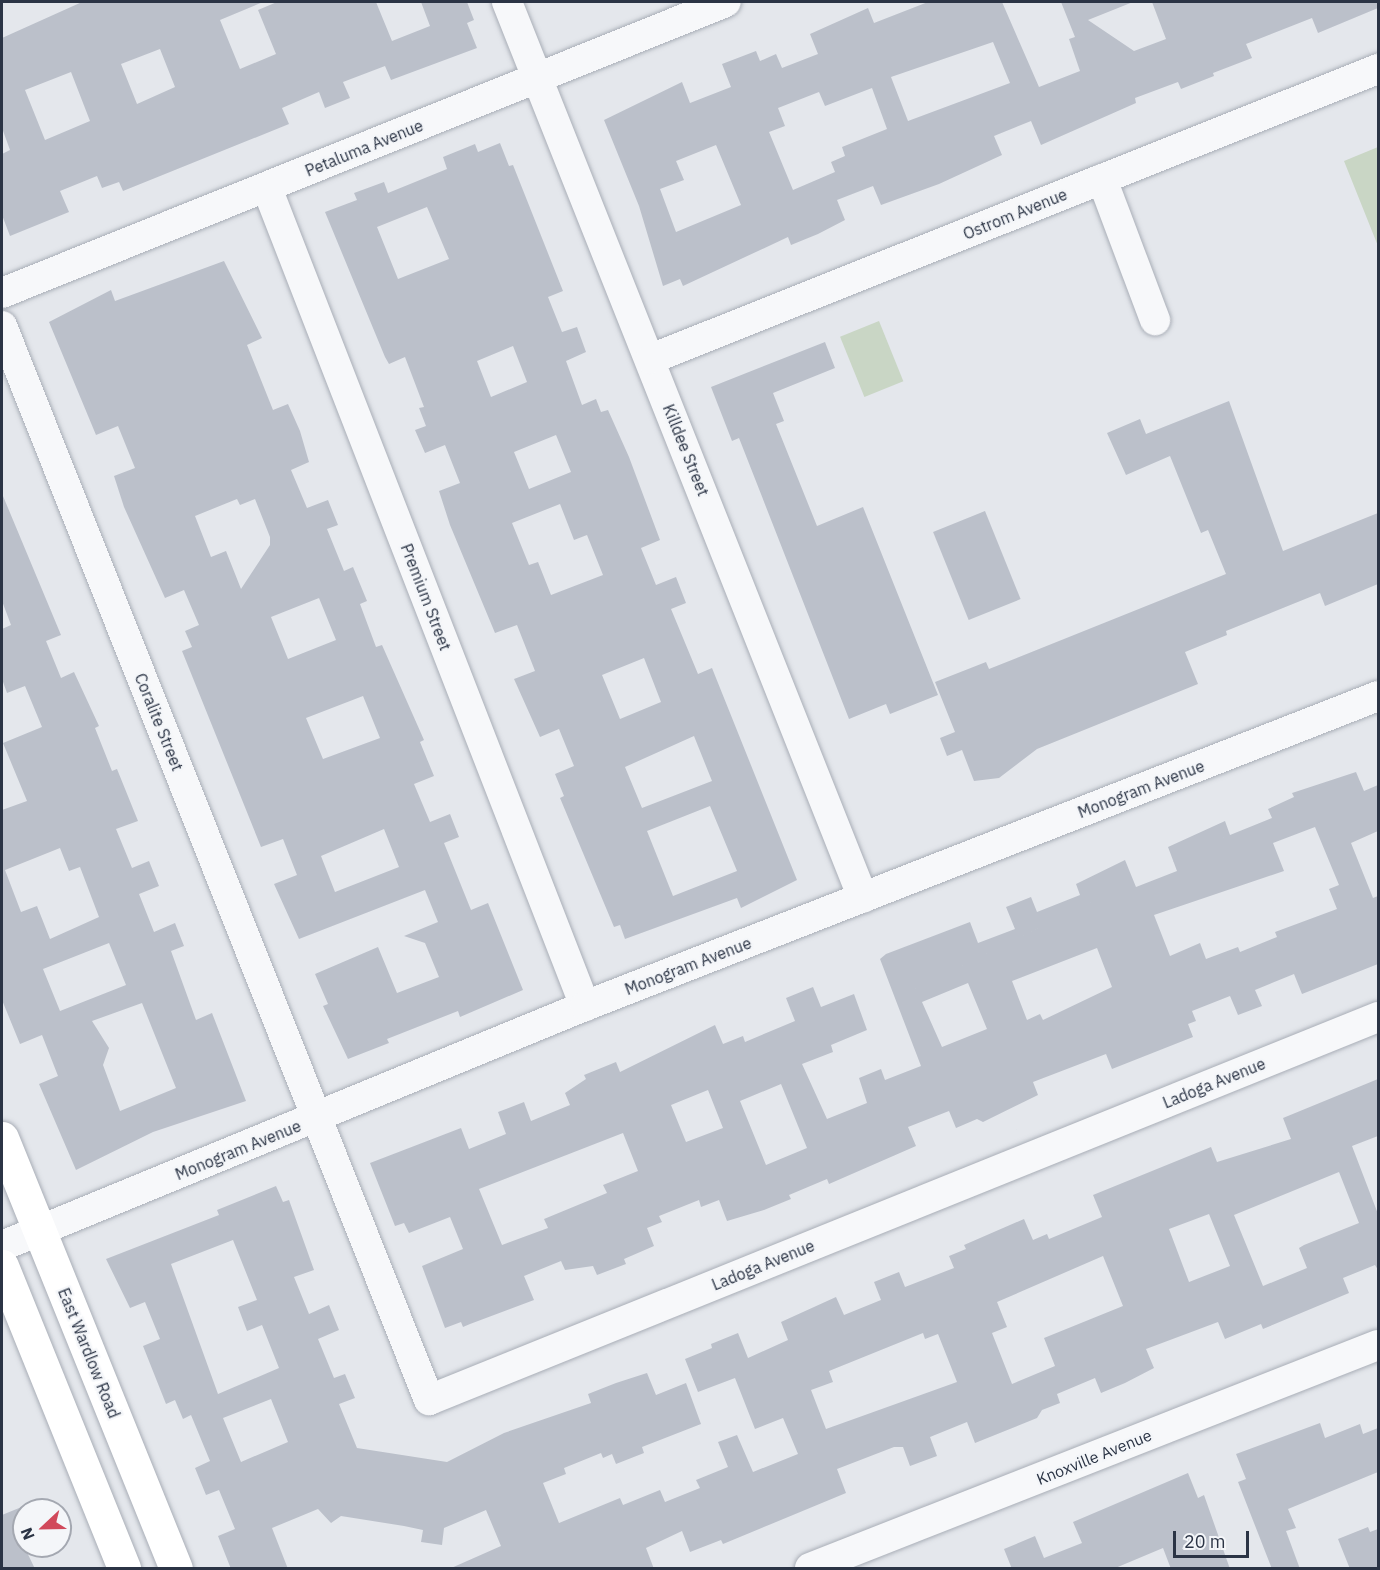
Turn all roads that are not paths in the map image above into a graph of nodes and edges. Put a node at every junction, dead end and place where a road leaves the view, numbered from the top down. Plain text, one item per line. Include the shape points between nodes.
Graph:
1 (507, 2) edge
2 (726, 2) edge
3 (1378, 69) edge
4 (540, 76) junction
5 (1102, 179) junction
6 (267, 188) junction
7 (2, 292) edge
8 (1155, 320) dead end
9 (2, 326) edge
10 (651, 359) junction
11 (1378, 696) edge
12 (864, 898) junction
13 (585, 1006) junction
14 (1378, 1017) edge
15 (317, 1118) junction
16 (2, 1138) edge
17 (39, 1231) junction
18 (2, 1246) edge
19 (2, 1266) edge
20 (1378, 1345) edge
21 (124, 1569) edge
22 (176, 1569) edge
23 (810, 1569) edge

1 - 4 street, Killdee Street
2 - 4 street, Petaluma Avenue
3 - 5 street, Ostrom Avenue
4 - 6 street, Petaluma Avenue
4 - 10 street, Killdee Street
5 - 8 street
5 - 10 street, Ostrom Avenue
6 - 7 street, Petaluma Avenue
6 - 13 street, Premium Street
9 - 15 street, Coralite Street
10 - 12 street, Killdee Street
11 - 12 street, Monogram Avenue
12 - 13 street, Monogram Avenue
13 - 15 street, Monogram Avenue
14 - 15 street, Ladoga Avenue via 429,1400
15 - 17 street, Monogram Avenue
16 - 17 main road, East Wardlow Road
17 - 18 street, Monogram Avenue
17 - 22 main road, East Wardlow Road
19 - 21 main road
20 - 23 street, Knoxville Avenue

